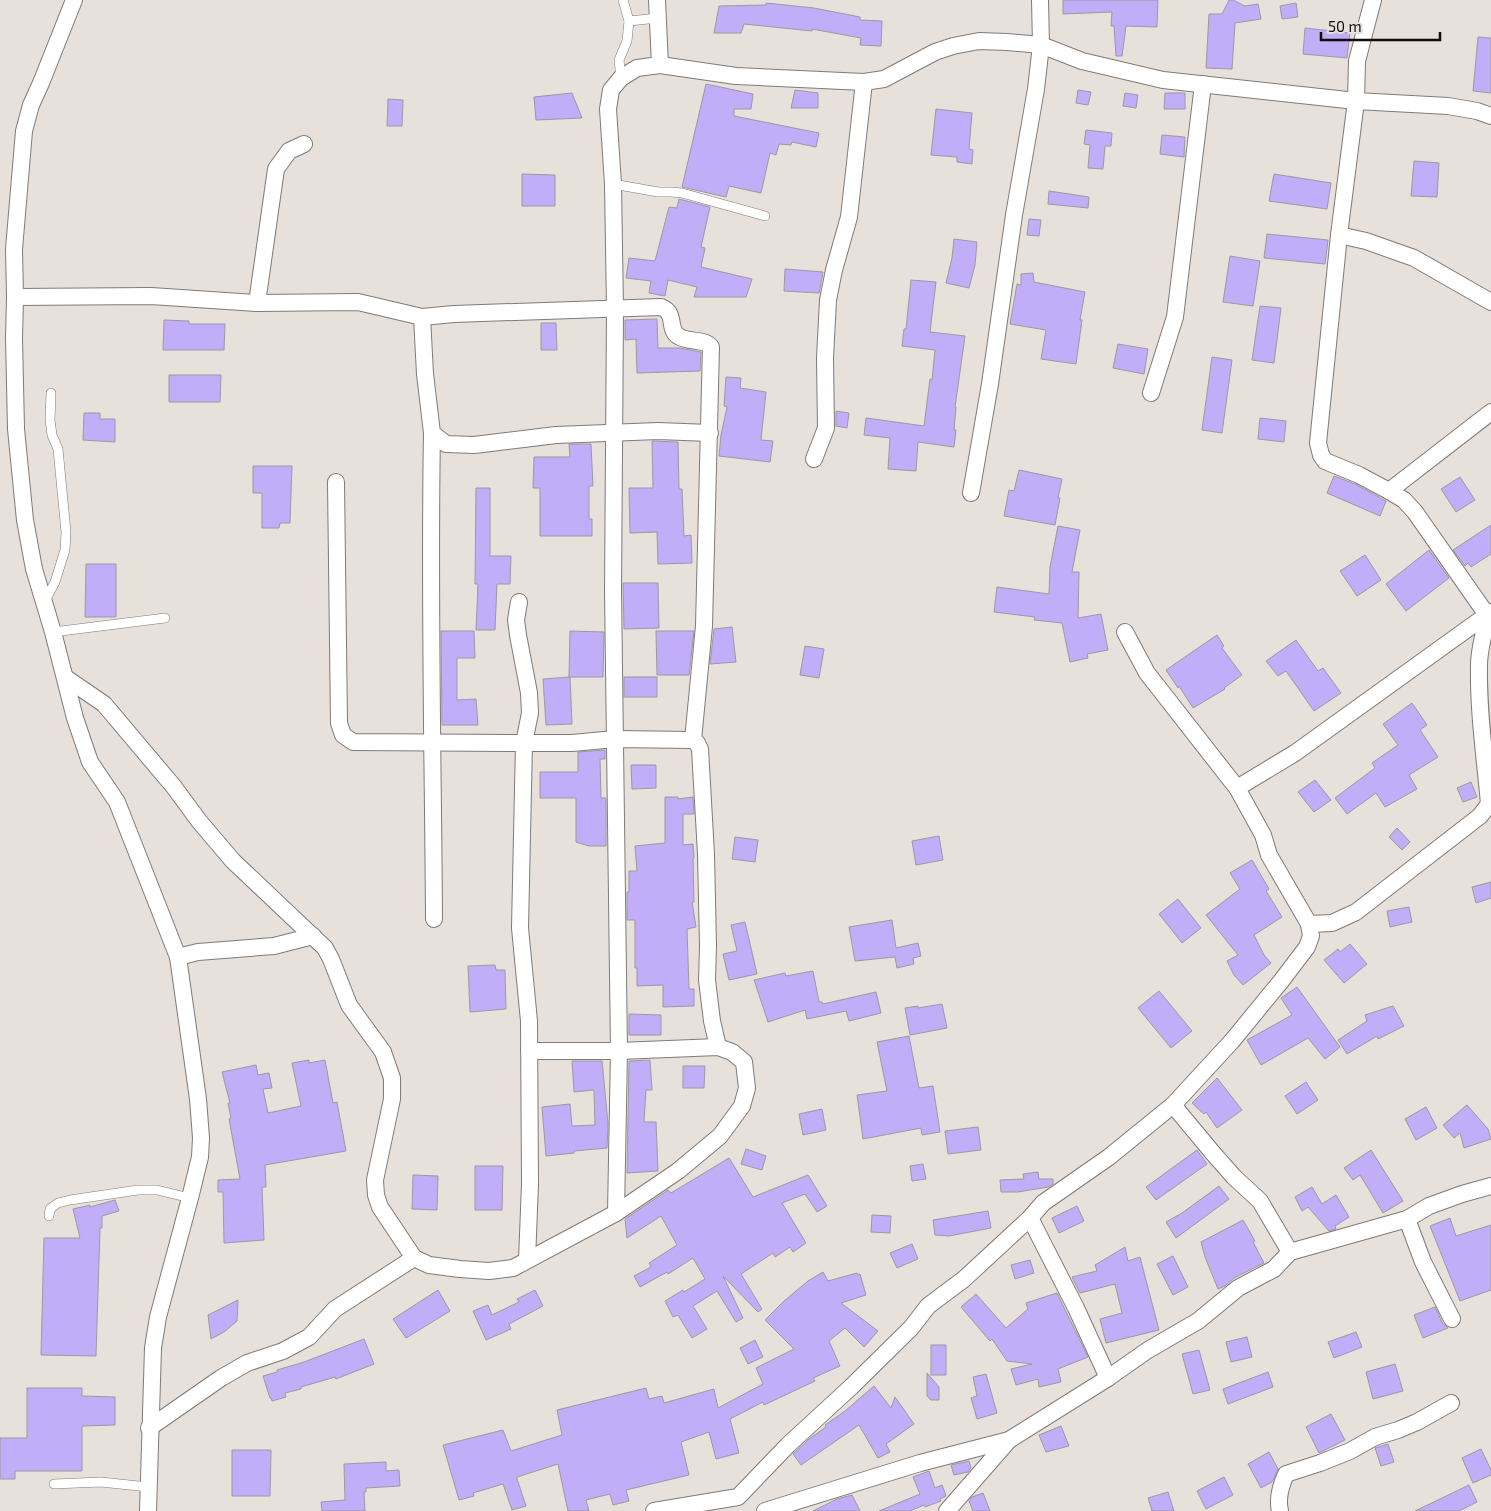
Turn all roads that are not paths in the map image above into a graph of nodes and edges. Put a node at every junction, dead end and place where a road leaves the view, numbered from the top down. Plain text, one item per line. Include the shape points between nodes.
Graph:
1 (74, 0) edge
2 (622, 0) edge
3 (657, 0) edge
4 (1040, 0) edge
5 (1373, 0) edge
6 (658, 18) junction
7 (629, 21) junction
8 (1041, 45) junction
9 (660, 65) junction
10 (620, 78) junction
11 (864, 82) junction
12 (1203, 84) junction
13 (1356, 101) junction
14 (1491, 116) edge
15 (304, 144) dead end
16 (614, 184) junction
17 (765, 216) dead end
18 (1339, 236) junction
19 (15, 297) junction
20 (1491, 302) edge
21 (257, 303) junction
22 (615, 310) junction
23 (422, 317) junction
24 (51, 393) dead end
25 (1152, 393) dead end
26 (1491, 412) edge
27 (432, 433) junction
28 (710, 433) junction
29 (613, 434) junction
30 (814, 460) dead end
31 (336, 482) dead end
32 (1389, 491) junction
33 (971, 494) dead end
34 (519, 602) dead end
35 (44, 603) junction
36 (1489, 614) edge
37 (165, 618) dead end
38 (53, 632) junction
39 (1125, 632) dead end
40 (66, 678) junction
41 (615, 739) junction
42 (693, 740) junction
43 (433, 742) junction
44 (524, 743) junction
45 (1237, 788) junction
46 (1490, 804) edge
47 (434, 919) dead end
48 (1310, 924) junction
49 (313, 936) junction
50 (178, 957) junction
51 (718, 1047) junction
52 (529, 1051) junction
53 (619, 1051) junction
54 (1174, 1105) junction
55 (1491, 1186) edge
56 (190, 1198) junction
57 (616, 1213) junction
58 (49, 1216) dead end
59 (1030, 1218) junction
60 (1408, 1219) junction
61 (1290, 1252) junction
62 (414, 1258) junction
63 (527, 1260) junction
64 (1452, 1319) dead end
65 (1108, 1378) junction
66 (1451, 1403) dead end
67 (150, 1428) junction
68 (1009, 1440) junction
69 (54, 1484) dead end
70 (148, 1487) junction
71 (740, 1504) edge
72 (148, 1511) edge
73 (654, 1511) edge
74 (765, 1511) edge
75 (947, 1511) edge
76 (1280, 1511) edge

1 - 19 street via 31,105 24,132 14,249
2 - 7 lane
3 - 6 street
4 - 8 street
5 - 13 street via 1357,60
6 - 7 lane
6 - 9 street
7 - 10 lane via 627,41 620,60
8 - 11 street via 979,41 954,46 935,52 884,79
8 - 12 street via 1082,61 1163,80
8 - 33 street
9 - 10 street via 637,68
9 - 11 street via 736,76
10 - 16 street via 611,90 608,108
11 - 30 street via 849,217 828,300 826,428
12 - 13 street
12 - 25 street via 1174,317
13 - 14 street via 1448,106
13 - 18 street
15 - 21 street via 290,151 276,169
16 - 17 lane via 682,193
16 - 22 street
18 - 20 street via 1366,241 1414,258
18 - 32 street via 1318,443 1325,461
19 - 21 street via 152,296
19 - 35 street via 16,429 25,520
21 - 23 street via 358,302
22 - 23 street
22 - 28 street via 667,309 676,335 709,344 712,353
22 - 29 street
23 - 27 street
24 - 35 lane via 50,420 58,449 66,532 65,550
26 - 32 street
27 - 29 street via 446,444 474,445 556,435
27 - 43 street
28 - 29 street via 658,431
28 - 42 street via 704,626
29 - 41 street
31 - 43 street via 339,723 343,735 353,742
32 - 36 street via 1415,512
34 - 44 street via 516,620 530,713
35 - 38 street
36 - 45 street via 1295,753
36 - 46 street via 1479,665 1482,738
37 - 38 lane
38 - 40 street
39 - 45 street via 1147,672
40 - 49 street via 104,704 233,861
40 - 50 street via 74,718 90,762 117,802
41 - 42 street
41 - 44 street
41 - 53 street
42 - 51 street via 700,749 706,844 706,980
43 - 44 street
43 - 47 street
44 - 52 street via 520,928
45 - 48 street via 1263,835 1269,855
46 - 48 street via 1480,816 1356,912 1332,923
48 - 54 street via 1312,936 1307,947 1232,1042
49 - 50 street via 274,946 198,952
49 - 62 street via 331,959 348,1005 383,1052 392,1078 392,1100 375,1180 376,1194 380,1207
50 - 56 street via 201,1138
51 - 53 street
51 - 57 street via 732,1052 744,1062 747,1088 742,1106 720,1136 678,1171
52 - 53 street
52 - 63 street
53 - 57 street
54 - 59 street via 1044,1203
54 - 61 street via 1217,1158 1260,1201
55 - 60 street via 1429,1206
56 - 58 lane via 157,1190 138,1190 58,1203 50,1209
56 - 67 street via 158,1317 153,1348
57 - 63 street
59 - 65 street
59 - 71 street via 964,1279 928,1306 911,1328 788,1445
60 - 61 street
60 - 64 street via 1423,1262
61 - 65 street via 1274,1269 1238,1288 1198,1321
62 - 63 street via 460,1270 489,1271 513,1268
62 - 67 street via 335,1309 309,1337 283,1351 247,1363
65 - 68 street
66 - 76 street via 1417,1422 1375,1437 1320,1464 1286,1474 1278,1504
67 - 70 street
68 - 74 street via 920,1463
68 - 75 street
69 - 70 lane via 101,1482
70 - 72 street
71 - 73 street

